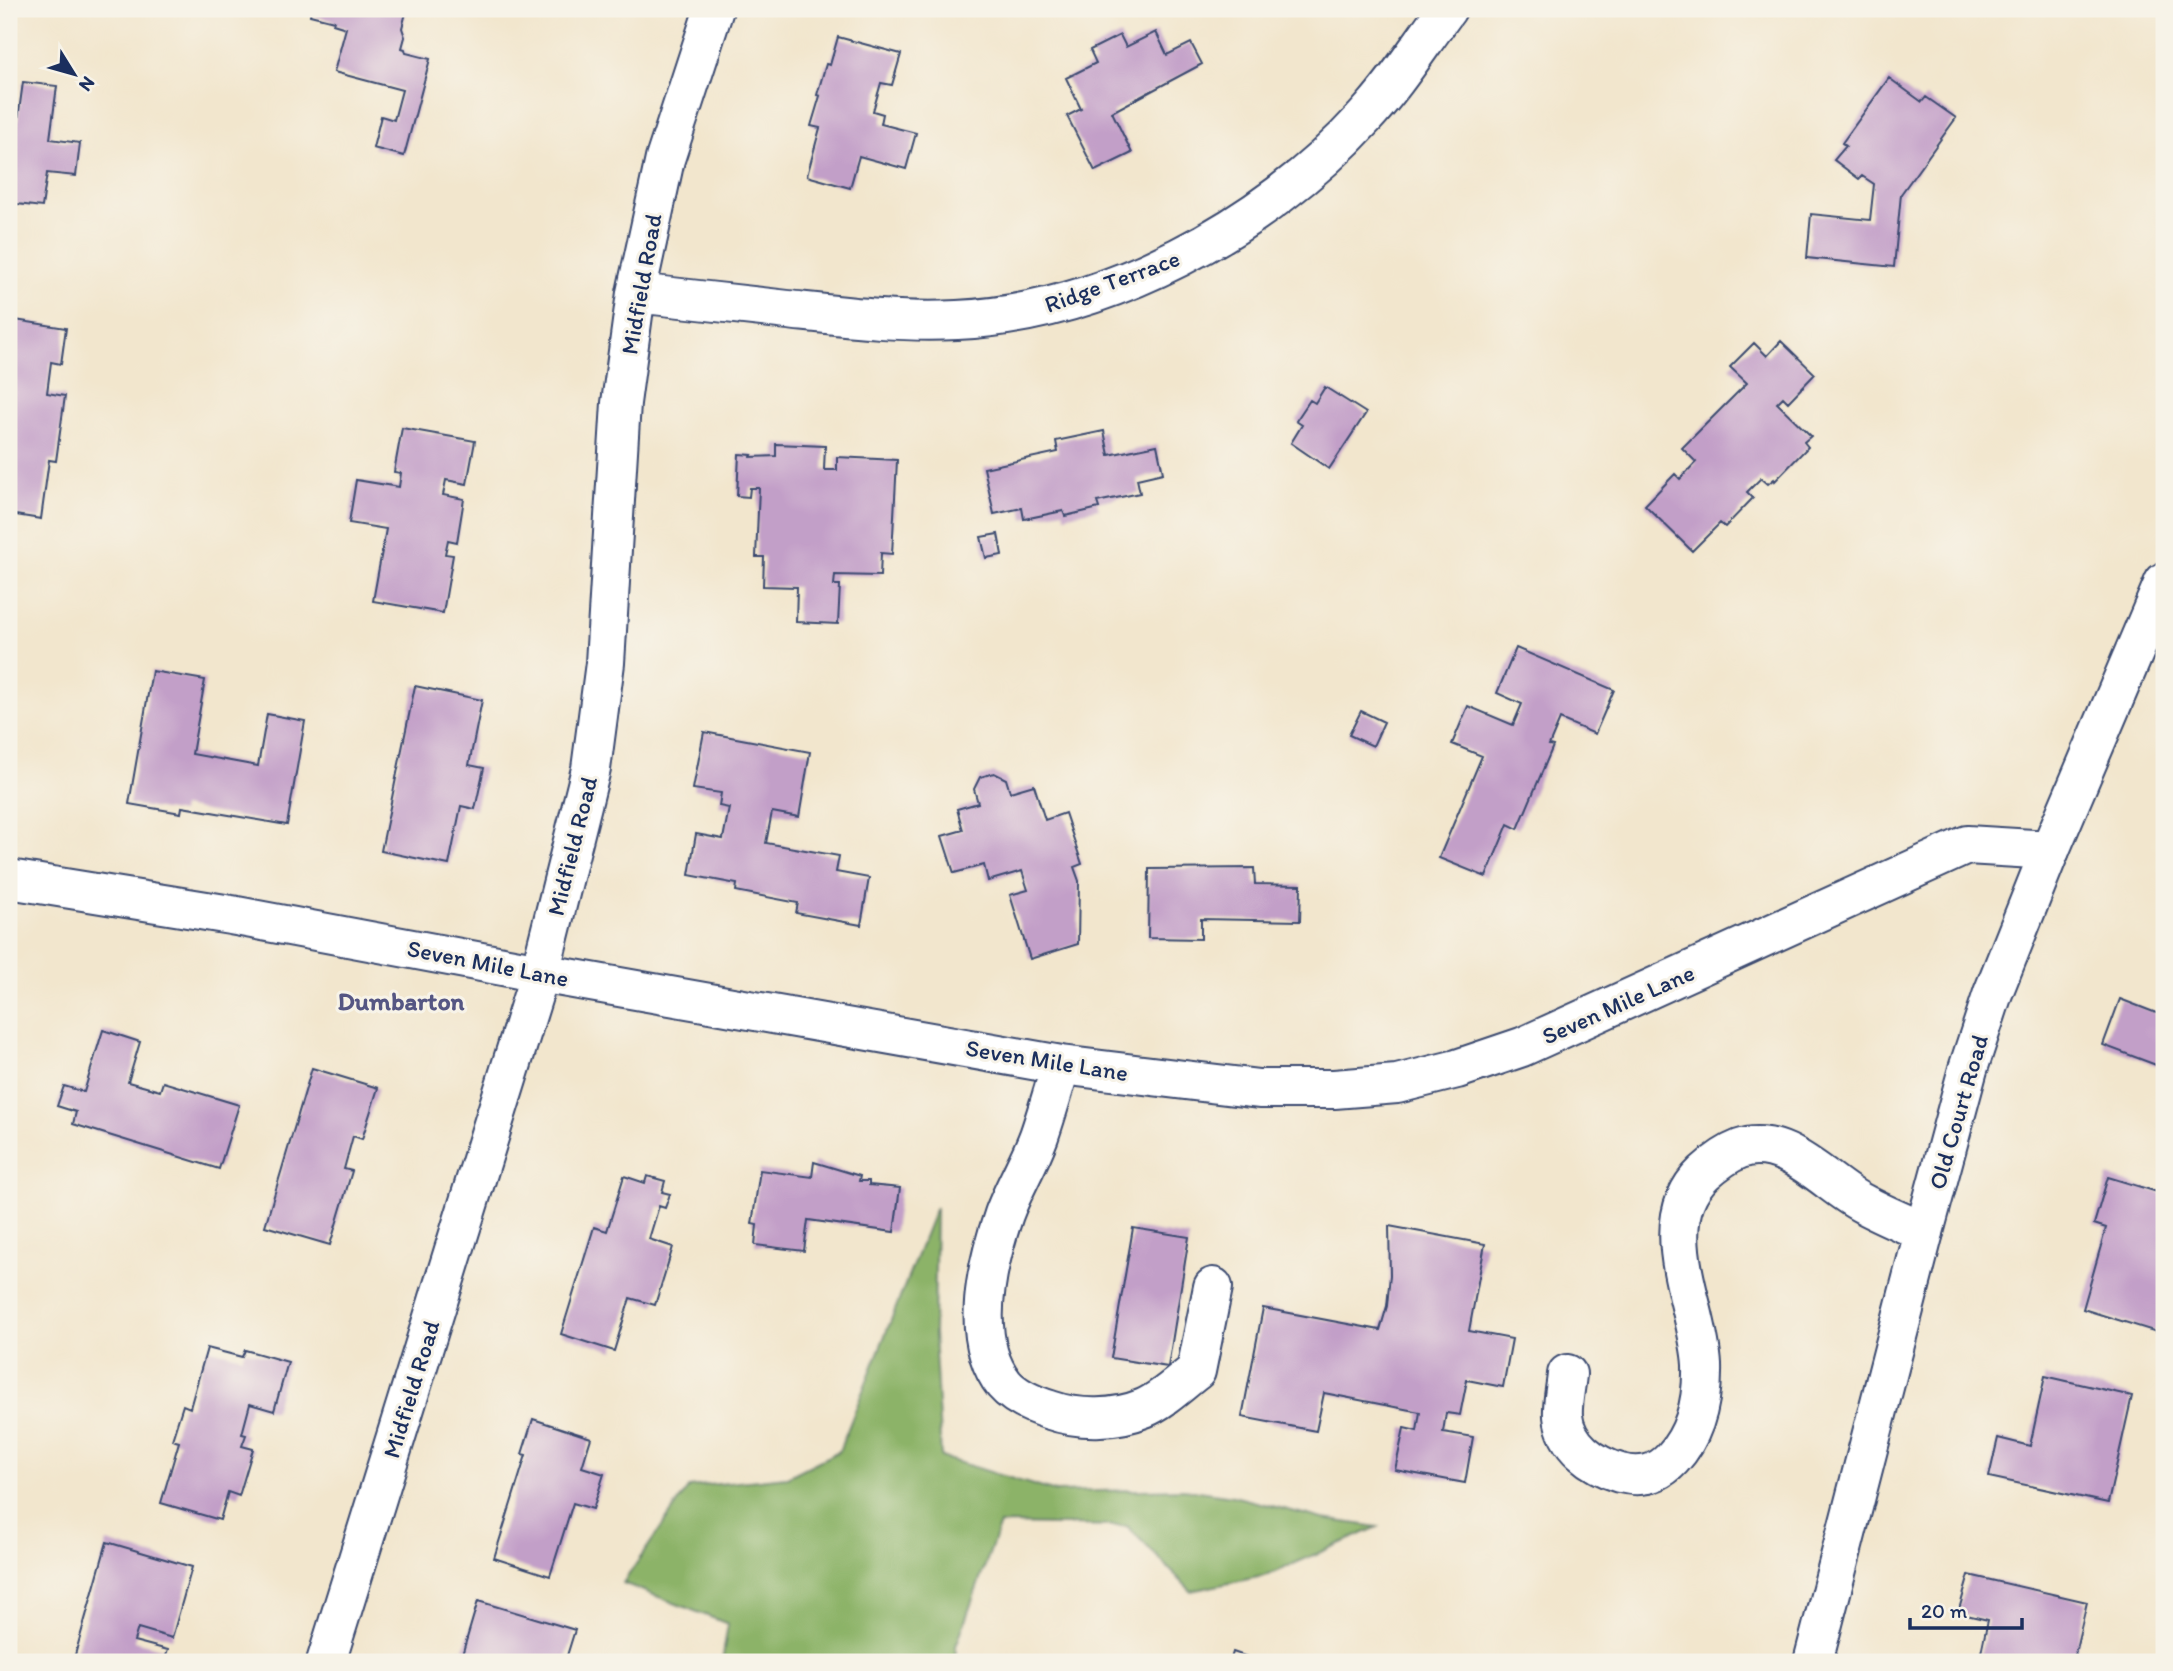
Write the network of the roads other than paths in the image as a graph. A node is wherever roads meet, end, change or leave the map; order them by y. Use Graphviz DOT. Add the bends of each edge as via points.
graph roads {
  1 [pos="714,9"];
  2 [pos="1447,9"];
  3 [pos="636,293"];
  4 [pos="2164,582"];
  5 [pos="2050,850"];
  6 [pos="9,879"];
  7 [pos="540,973"];
  8 [pos="1062,1065"];
  9 [pos="1924,1232"];
  10 [pos="1213,1287"];
  11 [pos="1567,1374"];
  12 [pos="326,1662"];
  13 [pos="1813,1662"];
  1 -- 3 [label="street, Midfield Road" via="665,159"];
  2 -- 3 [label="street, Ridge Terrace" via="1364,118 1307,172 1251,216 1187,254 1116,285 1038,309 958,320 877,320"];
  3 -- 7 [label="street, Midfield Road" via="621,403 605,663 591,769"];
  4 -- 5 [label="street, Old Court Road"];
  5 -- 8 [label="street, Seven Mile Lane" via="1967,845 1522,1047 1397,1084 1259,1089"];
  5 -- 9 [label="street, Old Court Road" via="1993,993"];
  6 -- 7 [label="street, Seven Mile Lane"];
  7 -- 8 [label="street, Seven Mile Lane"];
  7 -- 12 [label="street, Midfield Road"];
  8 -- 10 [label="street" via="989,1265 984,1321 989,1356 1005,1385 1032,1404 1071,1417 1144,1408 1196,1371"];
  9 -- 11 [label="street" via="1859,1202 1793,1156 1762,1147 1741,1149 1696,1181 1681,1207 1678,1237 1702,1372 1696,1422 1681,1450 1664,1468 1639,1477 1583,1456 1563,1416"];
  9 -- 13 [label="street, Old Court Road"];
}
